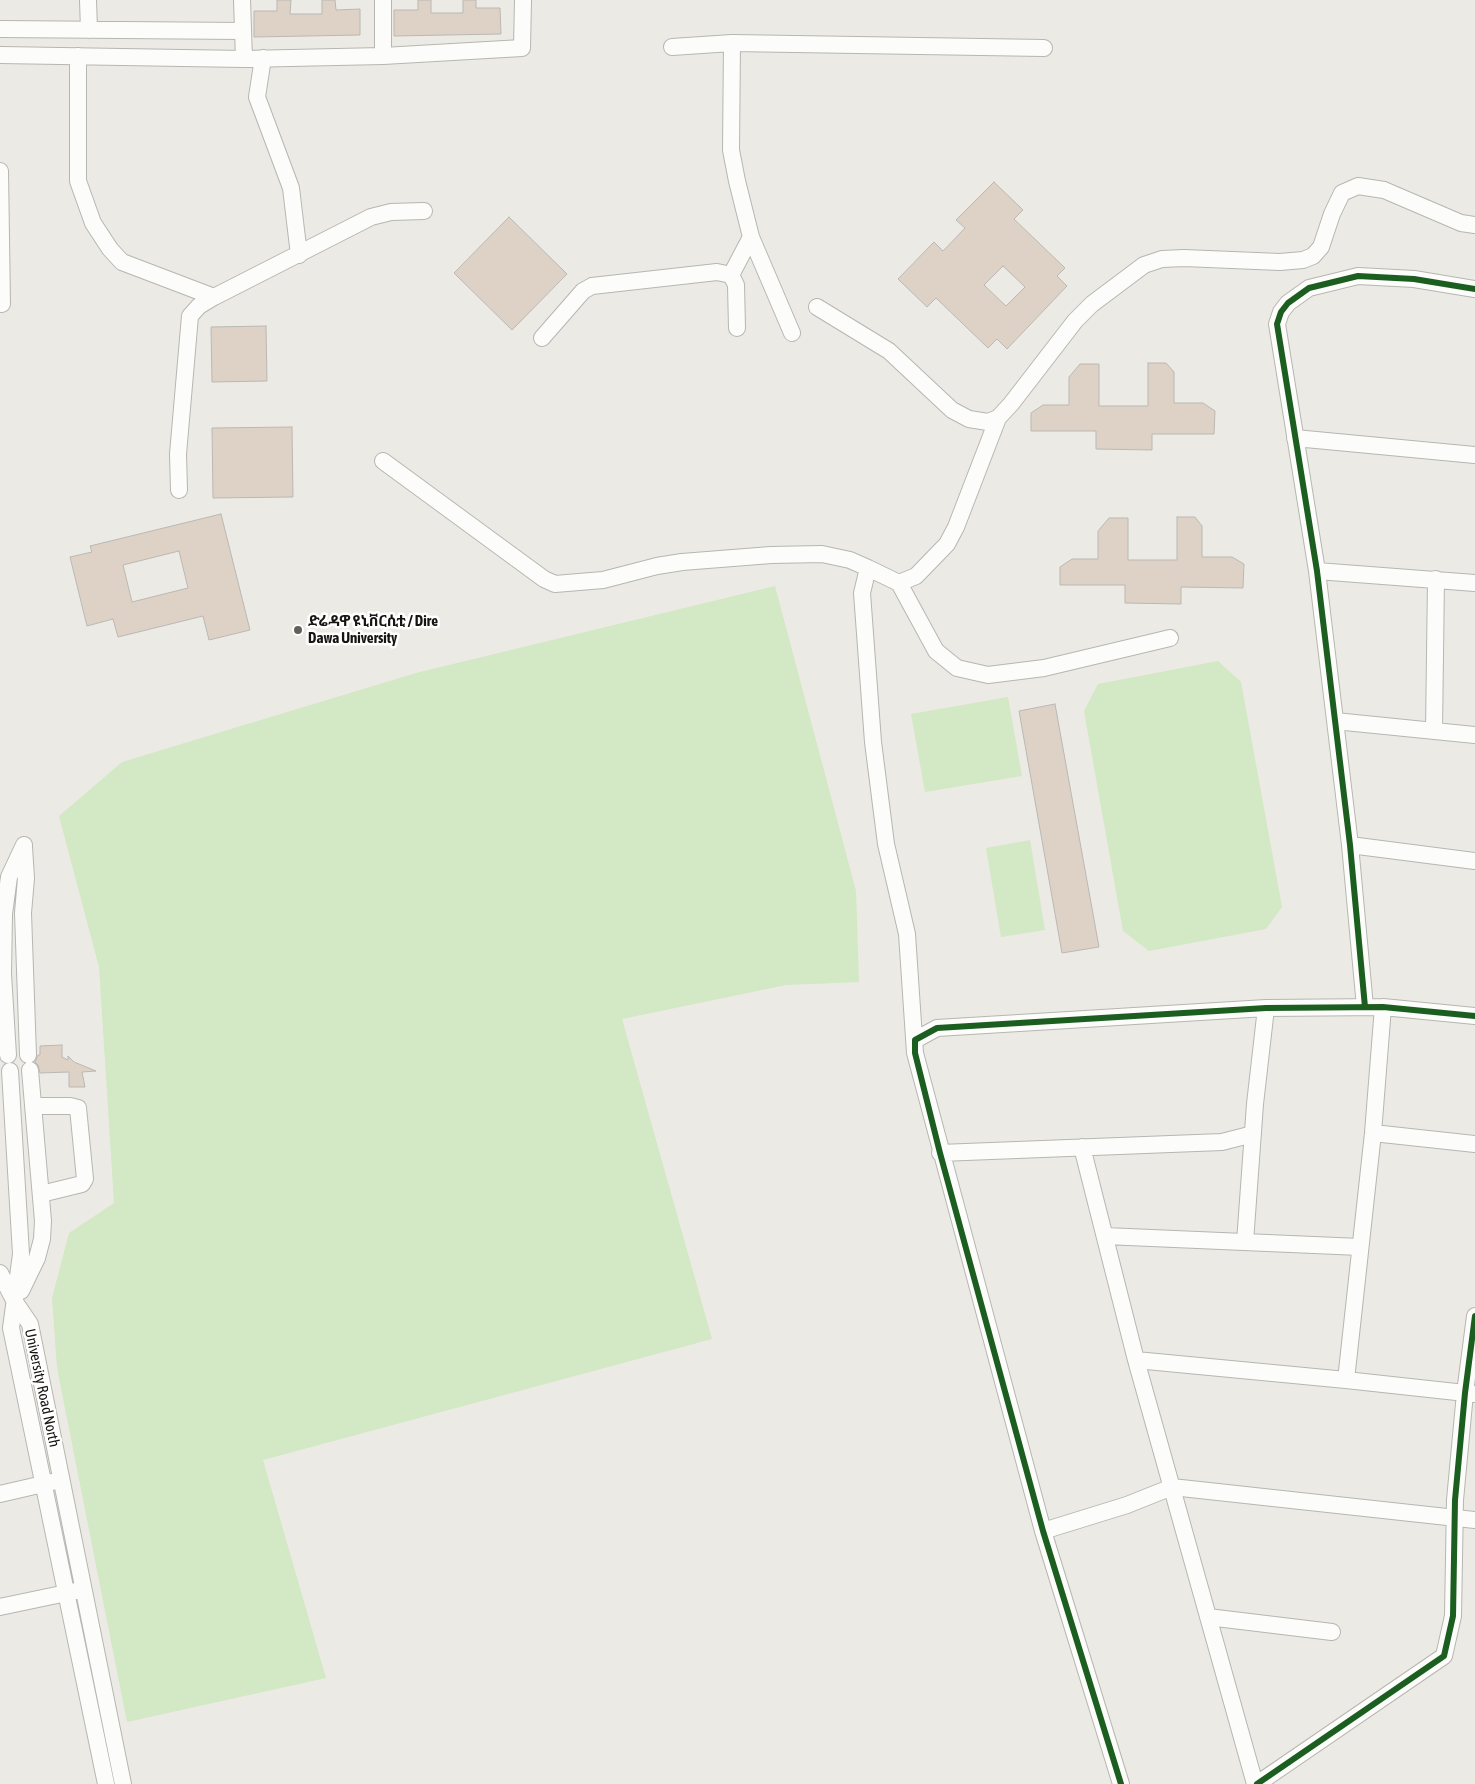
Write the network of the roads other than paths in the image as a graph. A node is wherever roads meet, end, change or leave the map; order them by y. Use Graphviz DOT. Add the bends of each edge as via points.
graph roads {
  1 [pos="88,0"];
  2 [pos="242,0"];
  3 [pos="382,0"];
  4 [pos="523,0"];
  5 [pos="0,29"];
  6 [pos="89,30"];
  7 [pos="163,30"];
  8 [pos="243,31"];
  9 [pos="732,43"];
  10 [pos="672,47"];
  11 [pos="1044,48"];
  12 [pos="0,55"];
  13 [pos="78,56"];
  14 [pos="383,56"];
  15 [pos="164,58"];
  16 [pos="263,58"];
  17 [pos="244,59"];
  18 [pos="0,171"];
  19 [pos="424,211"];
  20 [pos="1475,225"];
  21 [pos="751,237"];
  22 [pos="299,255"];
  23 [pos="731,275"];
  24 [pos="1475,289"];
  25 [pos="214,297"];
  26 [pos="2,304"];
  27 [pos="817,307"];
  28 [pos="737,328"];
  29 [pos="792,333"];
  30 [pos="542,338"];
  31 [pos="998,418"];
  32 [pos="1295,438"];
  33 [pos="1475,455"];
  34 [pos="383,461"];
  35 [pos="179,490"];
  36 [pos="868,568"];
  37 [pos="1317,572"];
  38 [pos="1436,579"];
  39 [pos="899,583"];
  40 [pos="1475,583"];
  41 [pos="1170,638"];
  42 [pos="1335,721"];
  43 [pos="1434,730"];
  44 [pos="1475,735"];
  45 [pos="1350,845"];
  46 [pos="1475,861"];
  47 [pos="1365,1006"];
  48 [pos="1382,1007"];
  49 [pos="1266,1008"];
  50 [pos="1475,1016"];
  51 [pos="915,1040"];
  52 [pos="33,1106"];
  53 [pos="1373,1133"];
  54 [pos="1253,1134"];
  55 [pos="1475,1144"];
  56 [pos="1082,1147"];
  57 [pos="940,1153"];
  58 [pos="41,1194"];
  59 [pos="1106,1236"];
  60 [pos="1245,1242"];
  61 [pos="1360,1247"];
  62 [pos="0,1273"];
  63 [pos="15,1302"];
  64 [pos="1475,1316"];
  65 [pos="1136,1360"];
  66 [pos="1346,1380"];
  67 [pos="1470,1394"];
  68 [pos="61,1480"];
  69 [pos="42,1484"];
  70 [pos="1172,1487"];
  71 [pos="0,1494"];
  72 [pos="1454,1518"];
  73 [pos="1475,1520"];
  74 [pos="1043,1531"];
  75 [pos="83,1590"];
  76 [pos="66,1593"];
  77 [pos="0,1607"];
  78 [pos="1208,1617"];
  79 [pos="1332,1632"];
  80 [pos="106,1784"];
  81 [pos="123,1784"];
  82 [pos="1121,1784"];
  83 [pos="1256,1784"];
  1 -- 6 [label="street"];
  2 -- 8 [label="street"];
  3 -- 14 [label="street"];
  4 -- 14 [label="street" via="522,48"];
  5 -- 6 [label="street"];
  6 -- 7 [label="street"];
  7 -- 8 [label="street"];
  7 -- 15 [label="street"];
  8 -- 17 [label="street"];
  9 -- 10 [label="street"];
  9 -- 11 [label="street"];
  9 -- 21 [label="street" via="732,150"];
  12 -- 13 [label="street"];
  13 -- 15 [label="street"];
  13 -- 25 [label="street" via="78,181 93,223 122,262"];
  14 -- 16 [label="street"];
  15 -- 17 [label="street"];
  16 -- 17 [label="street"];
  16 -- 22 [label="street" via="257,97 291,188"];
  18 -- 26 [label="street"];
  19 -- 22 [label="street" via="391,212 371,217"];
  20 -- 31 [label="street" via="1461,223 1384,190 1358,186 1342,194 1334,207 1321,247 1303,260 1162,259 1144,265 1075,321"];
  21 -- 23 [label="street"];
  21 -- 29 [label="street"];
  22 -- 25 [label="street"];
  23 -- 28 [label="street" via="736,285"];
  23 -- 30 [label="street" via="717,272 592,286 583,291"];
  24 -- 32 [label="street" via="1414,279 1358,276 1309,288 1288,303 1277,324"];
  25 -- 35 [label="street" via="190,316 178,454"];
  27 -- 31 [label="street" via="889,351 952,410 980,422"];
  31 -- 39 [label="street" via="947,544 916,576"];
  32 -- 33 [label="street"];
  32 -- 37 [label="street"];
  34 -- 36 [label="street" via="555,584 603,580 682,562 771,555 822,554"];
  36 -- 39 [label="street"];
  36 -- 51 [label="street" via="862,593 873,742 886,844 907,934"];
  37 -- 38 [label="street"];
  37 -- 42 [label="street"];
  38 -- 40 [label="street"];
  38 -- 43 [label="street"];
  39 -- 41 [label="street" via="936,650 957,668 988,675 1044,668"];
  42 -- 43 [label="street"];
  42 -- 45 [label="street"];
  43 -- 44 [label="street"];
  45 -- 46 [label="street"];
  45 -- 47 [label="street"];
  47 -- 48 [label="street"];
  47 -- 49 [label="street"];
  48 -- 50 [label="street"];
  48 -- 53 [label="street"];
  49 -- 51 [label="street" via="937,1028"];
  49 -- 54 [label="street"];
  51 -- 57 [label="street" via="915,1053"];
  52 -- 58 [label="street"];
  52 -- 58 [label="street" via="78,1108 85,1179 82,1184"];
  52 -- 63 [label="street" via="23,913 24,845 9,877 4,914 3,974 21,1254"];
  53 -- 55 [label="street"];
  53 -- 61 [label="street"];
  54 -- 56 [label="street" via="1222,1142"];
  54 -- 60 [label="street"];
  56 -- 57 [label="street"];
  56 -- 59 [label="street"];
  57 -- 74 [label="street"];
  58 -- 63 [label="street" via="42,1239 37,1258"];
  59 -- 60 [label="street"];
  59 -- 65 [label="street"];
  60 -- 61 [label="street"];
  61 -- 66 [label="street"];
  62 -- 63 [label="street"];
  63 -- 68 [label="street, University Road North" via="30,1324"];
  63 -- 69 [label="street, University Road North" via="11,1328"];
  64 -- 67 [label="street"];
  65 -- 66 [label="street"];
  65 -- 70 [label="street"];
  66 -- 67 [label="street"];
  67 -- 72 [label="street"];
  68 -- 69 [label="street"];
  68 -- 75 [label="street, University Road North"];
  69 -- 71 [label="street"];
  69 -- 76 [label="street, University Road North"];
  70 -- 72 [label="street"];
  70 -- 74 [label="street" via="1127,1505"];
  70 -- 78 [label="street"];
  72 -- 73 [label="street"];
  72 -- 83 [label="street" via="1452,1616 1444,1656"];
  74 -- 82 [label="street"];
  75 -- 76 [label="street"];
  75 -- 81 [label="street, University Road North"];
  76 -- 77 [label="street"];
  76 -- 80 [label="street, University Road North"];
  78 -- 79 [label="street"];
  78 -- 83 [label="street"];
}
